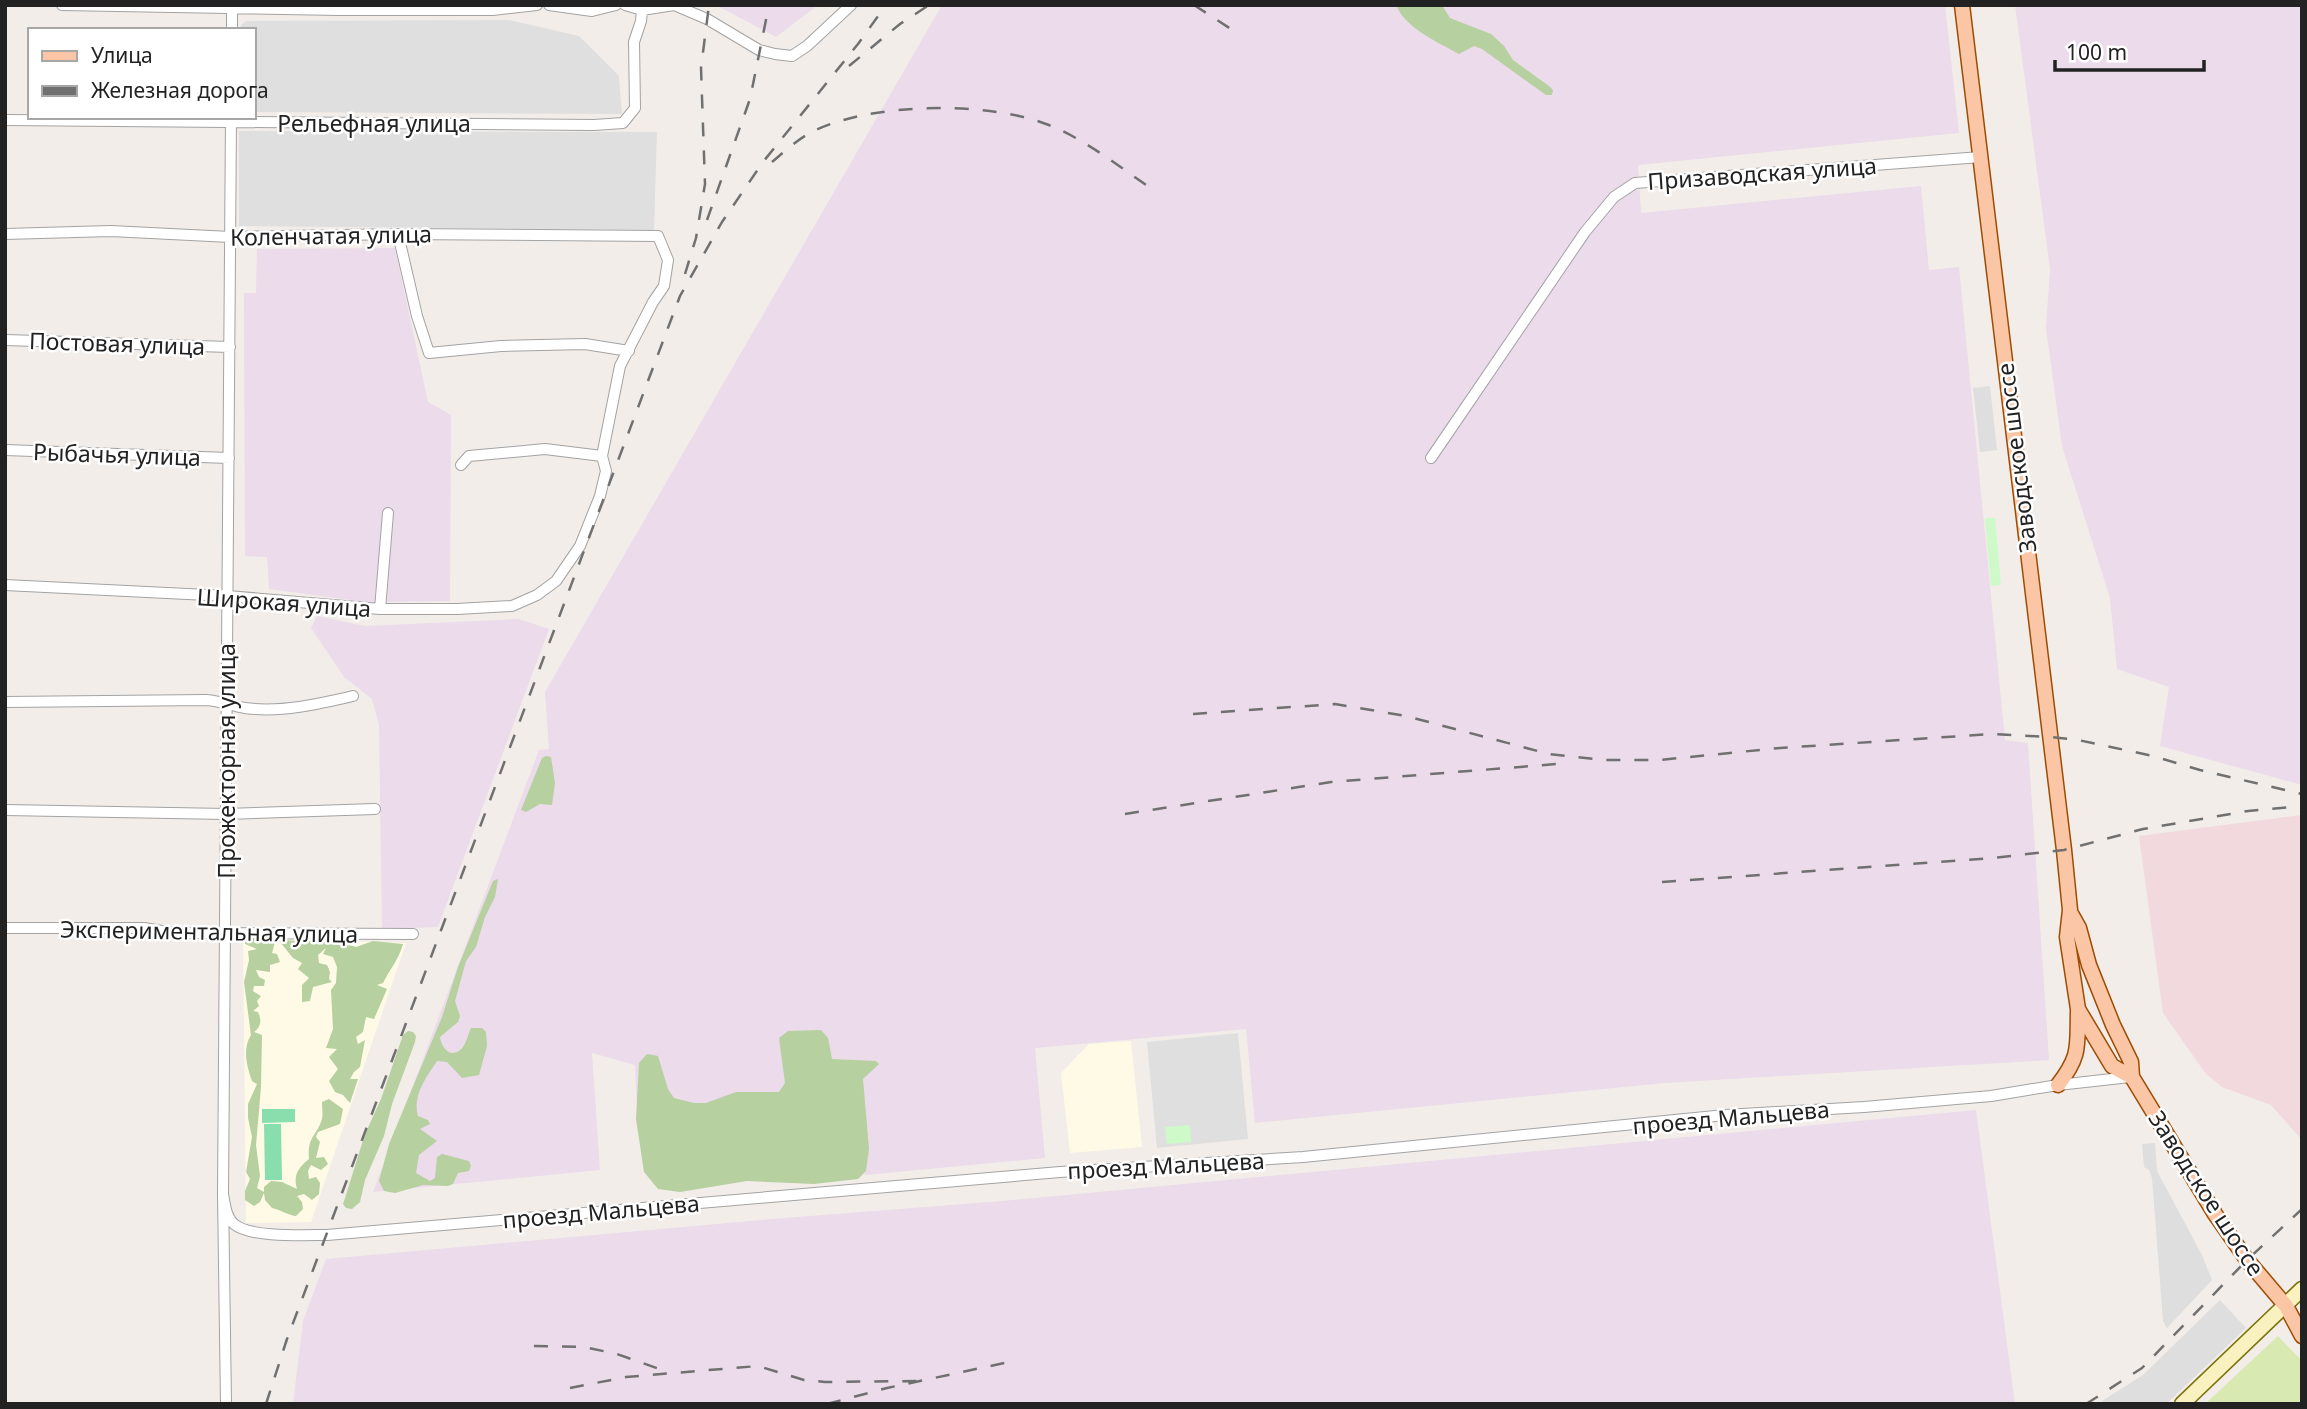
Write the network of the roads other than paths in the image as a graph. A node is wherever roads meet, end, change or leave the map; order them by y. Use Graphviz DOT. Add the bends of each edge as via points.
graph roads {
  1 [pos="62,5"];
  2 [pos="537,5"];
  3 [pos="549,5"];
  4 [pos="616,5"];
  5 [pos="625,5"];
  6 [pos="851,5"];
  7 [pos="1962,5"];
  8 [pos="232,8"];
  9 [pos="642,10"];
  10 [pos="232,28"];
  11 [pos="5,120"];
  12 [pos="231,120"];
  13 [pos="1981,157"];
  14 [pos="5,234"];
  15 [pos="398,234"];
  16 [pos="230,237"];
  17 [pos="5,340"];
  18 [pos="230,347"];
  19 [pos="629,351"];
  20 [pos="5,450"];
  21 [pos="602,456"];
  22 [pos="229,457"];
  23 [pos="1430,458"];
  24 [pos="461,465"];
  25 [pos="388,513"];
  26 [pos="5,585"];
  27 [pos="228,597"];
  28 [pos="380,609"];
  29 [pos="353,696"];
  30 [pos="5,702"];
  31 [pos="227,702"];
  32 [pos="375,809"];
  33 [pos="5,810"];
  34 [pos="226,814"];
  35 [pos="2070,910"];
  36 [pos="5,928"];
  37 [pos="225,933"];
  38 [pos="413,934"];
  39 [pos="2078,1009"];
  40 [pos="2132,1077"];
  41 [pos="2058,1085"];
  42 [pos="223,1194"];
  43 [pos="2302,1289"];
  44 [pos="2286,1306"];
  45 [pos="2302,1311"];
  46 [pos="2302,1336"];
  47 [pos="226,1404"];
  48 [pos="2182,1404"];
  1 -- 8 [label="street"];
  2 -- 8 [label="street" via="494,10"];
  3 -- 4 [label="street" via="592,11"];
  5 -- 9 [label="street"];
  6 -- 9 [label="street" via="792,56 759,50 674,5"];
  7 -- 13 [label="main road, Заводское шоссе"];
  8 -- 10 [label="street"];
  9 -- 12 [label="street, Рельефная улица" via="634,42 635,108 623,123"];
  11 -- 12 [label="street, Рельефная улица"];
  12 -- 16 [label="street, Прожекторная улица"];
  13 -- 23 [label="street, Призаводская улица" via="1635,183 1615,197 1585,232"];
  13 -- 35 [label="main road, Заводское шоссе"];
  14 -- 16 [label="street, Коленчатая улица" via="111,231"];
  15 -- 16 [label="street, Коленчатая улица"];
  15 -- 19 [label="street" via="429,353 585,344"];
  15 -- 19 [label="street, Коленчатая улица" via="658,236 668,260 664,286"];
  16 -- 18 [label="street, Прожекторная улица"];
  17 -- 18 [label="street, Постовая улица"];
  18 -- 22 [label="street, Прожекторная улица"];
  19 -- 21 [label="street" via="620,366"];
  20 -- 22 [label="street, Рыбачья улица"];
  21 -- 24 [label="street" via="545,449 468,456"];
  21 -- 28 [label="street, Широкая улица" via="606,471 580,546 556,581 537,595 512,606"];
  22 -- 27 [label="street, Прожекторная улица"];
  25 -- 28 [label="street"];
  26 -- 27 [label="street, Широкая улица"];
  27 -- 28 [label="street, Широкая улица"];
  27 -- 31 [label="street, Прожекторная улица"];
  29 -- 31 [label="street" via="296,707 244,708"];
  30 -- 31 [label="street"];
  31 -- 34 [label="street, Прожекторная улица"];
  32 -- 34 [label="street"];
  33 -- 34 [label="street"];
  34 -- 37 [label="street, Прожекторная улица"];
  35 -- 39 [label="main road, Заводское шоссе" via="2067,937"];
  35 -- 40 [label="main road, Заводское шоссе" via="2131,1062"];
  36 -- 37 [label="street, Экспериментальная улица"];
  37 -- 38 [label="street, Экспериментальная улица"];
  37 -- 42 [label="street, Прожекторная улица"];
  39 -- 40 [label="main road, Заводское шоссе" via="2112,1066"];
  39 -- 41 [label="main road" via="2077,1052"];
  40 -- 41 [label="street, проезд Мальцева"];
  40 -- 44 [label="main road, Заводское шоссе" via="2215,1214"];
  41 -- 42 [label="street, проезд Мальцева" via="1991,1096 1726,1115 1303,1157 1060,1172 327,1235 275,1234 238,1227 228,1216"];
  42 -- 47 [label="street, Прожекторная улица"];
  43 -- 44 [label="street"];
  44 -- 45 [label="main road"];
  44 -- 46 [label="main road, Заводское шоссе"];
  44 -- 48 [label="street"];
}
